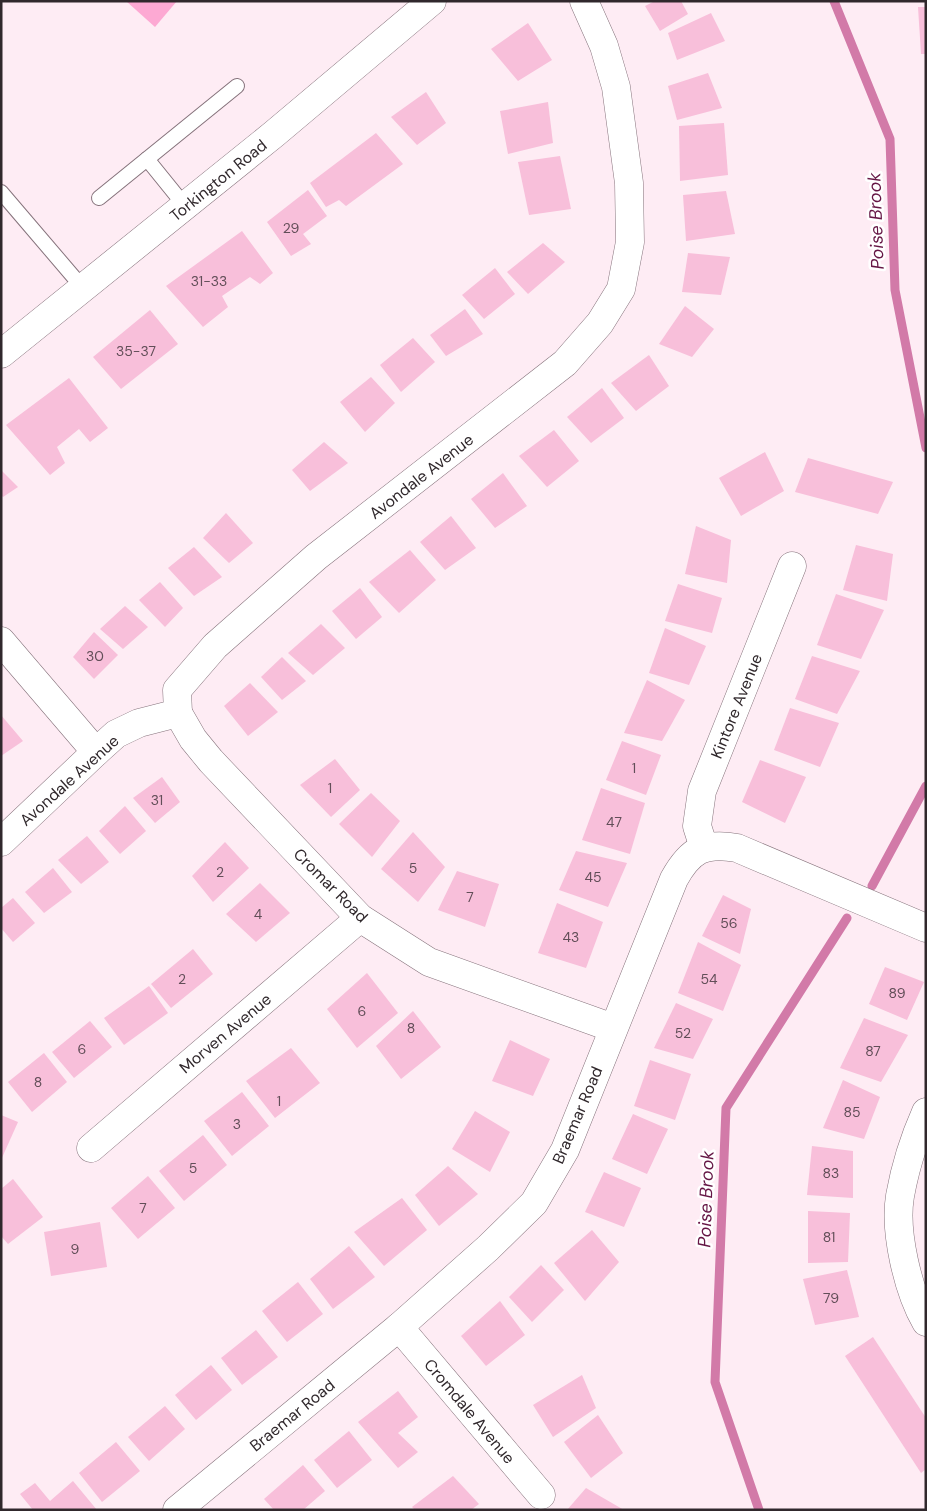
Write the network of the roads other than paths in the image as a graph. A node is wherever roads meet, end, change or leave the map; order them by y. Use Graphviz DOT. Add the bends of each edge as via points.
graph roads {
  1 [pos="432,1"];
  2 [pos="584,1"];
  3 [pos="236,86"];
  4 [pos="147,160"];
  5 [pos="1,192"];
  6 [pos="99,198"];
  7 [pos="185,206"];
  8 [pos="83,288"];
  9 [pos="1,354"];
  10 [pos="792,566"];
  11 [pos="1,641"];
  12 [pos="178,713"];
  13 [pos="96,752"];
  14 [pos="1,842"];
  15 [pos="704,848"];
  16 [pos="360,918"];
  17 [pos="926,928"];
  18 [pos="613,1028"];
  19 [pos="926,1112"];
  20 [pos="90,1148"];
  21 [pos="926,1322"];
  22 [pos="399,1327"];
  23 [pos="541,1494"];
  24 [pos="177,1510"];
  1 -- 7 [label="street, Torkington Road"];
  2 -- 12 [label="street, Avondale Avenue" via="604,46 616,87 629,182 630,242 621,290 600,324 565,363 316,557 215,646 177,690"];
  3 -- 4 [label="lane"];
  4 -- 6 [label="lane"];
  4 -- 7 [label="lane"];
  5 -- 8 [label="lane"];
  7 -- 8 [label="street, Torkington Road"];
  8 -- 9 [label="street, Torkington Road"];
  10 -- 15 [label="street, Kintore Avenue" via="702,791 697,826"];
  11 -- 13 [label="street"];
  12 -- 13 [label="street, Avondale Avenue" via="139,723 116,734"];
  12 -- 16 [label="street, Cromar Road" via="193,739 211,760"];
  13 -- 14 [label="street, Avondale Avenue"];
  15 -- 17 [label="street" via="720,845 737,848"];
  15 -- 18 [label="street, Braemar Road" via="682,864 674,878"];
  16 -- 18 [label="street, Cromar Road" via="429,962"];
  16 -- 20 [label="street, Morven Avenue"];
  18 -- 22 [label="street, Braemar Road" via="565,1150 534,1203"];
  19 -- 21 [label="street" via="915,1136 900,1198 900,1242 908,1279"];
  22 -- 23 [label="street, Cromdale Avenue"];
  22 -- 24 [label="street, Braemar Road"];
}
